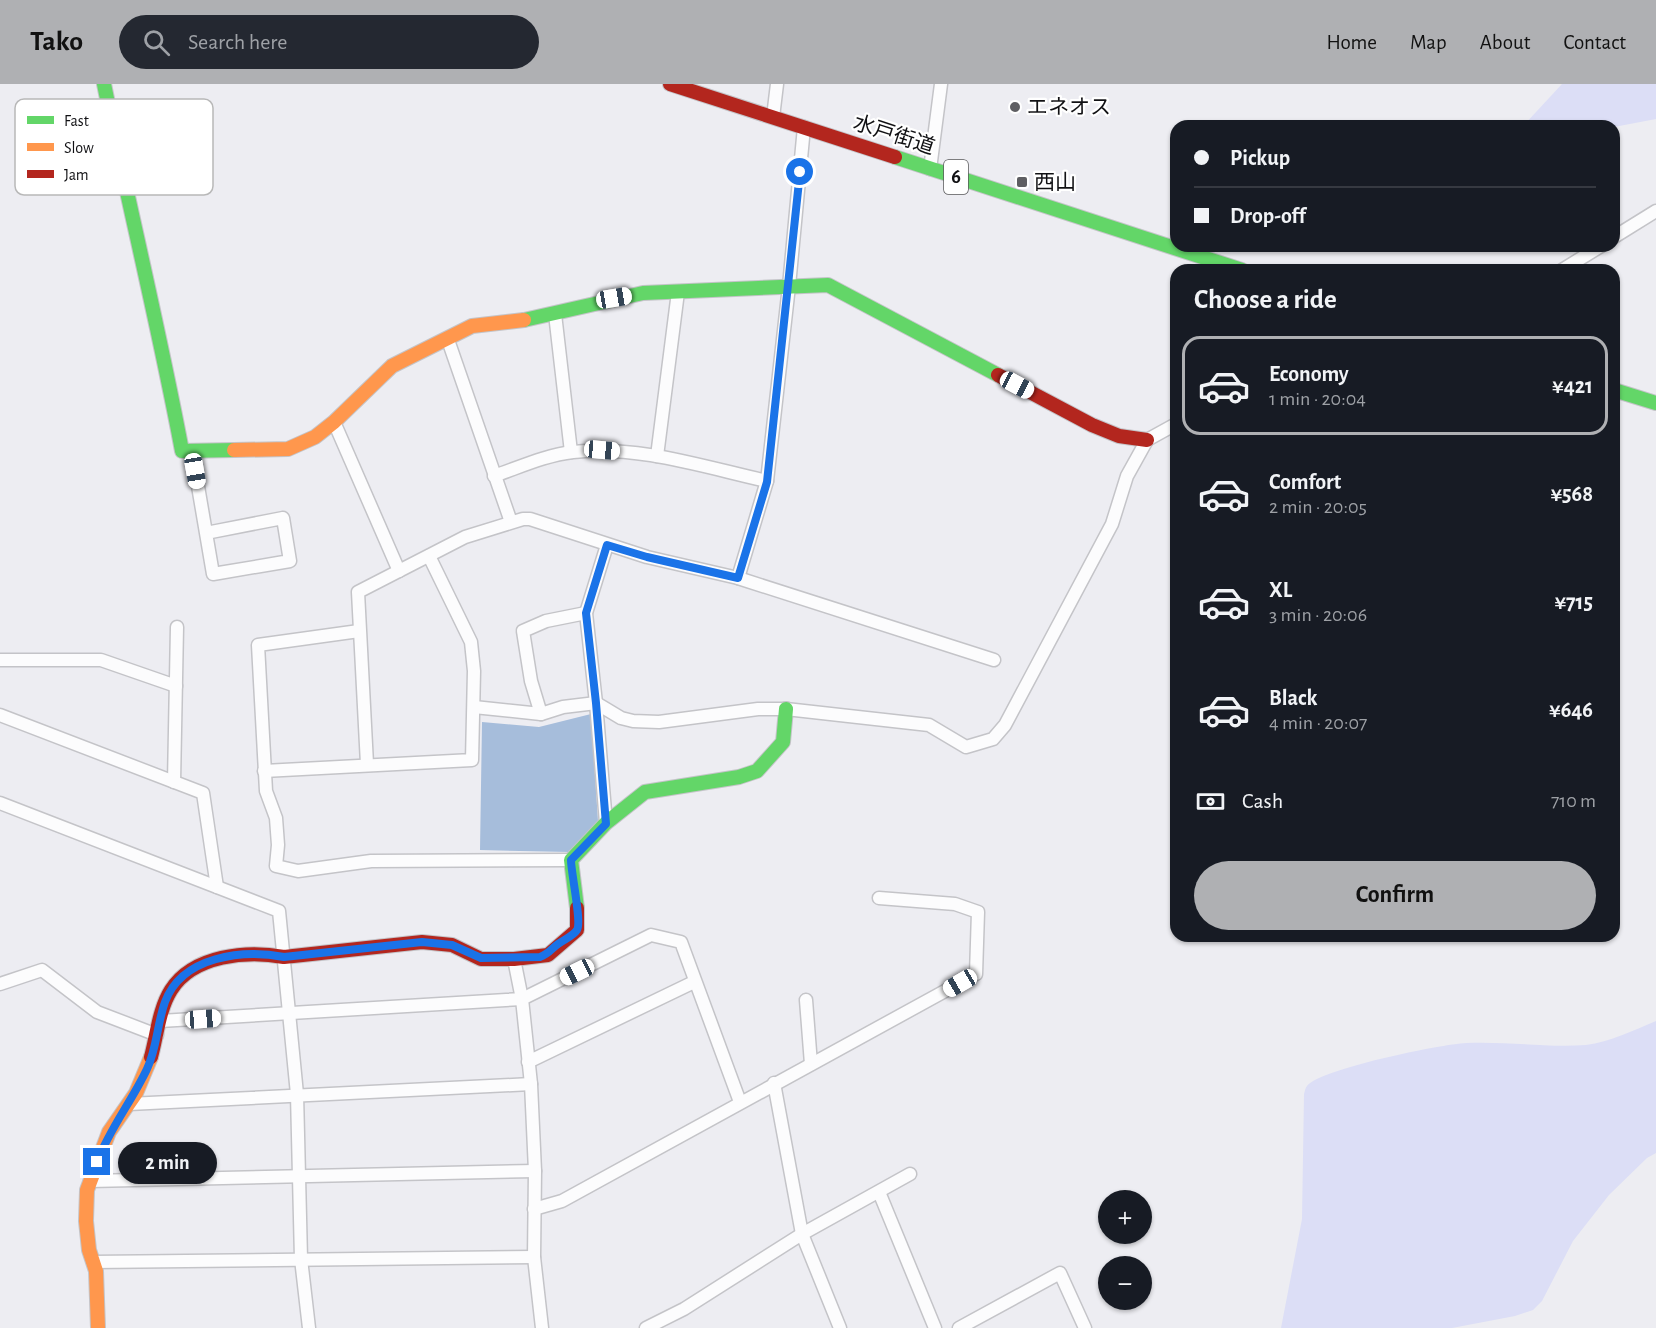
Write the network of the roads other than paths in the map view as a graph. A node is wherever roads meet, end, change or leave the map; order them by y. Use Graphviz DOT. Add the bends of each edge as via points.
graph roads {
  1 [pos="104,84"];
  2 [pos="670,84"];
  3 [pos="777,84"];
  4 [pos="941,84"];
  5 [pos="107,99"];
  6 [pos="773,117"];
  7 [pos="804,127"];
  8 [pos="930,169"];
  9 [pos="126,195"];
  10 [pos="1656,211"];
  11 [pos="1620,233"];
  12 [pos="1170,247"];
  13 [pos="1186,252"];
  14 [pos="1591,252"];
  15 [pos="1223,264"];
  16 [pos="1572,264"];
  17 [pos="789,286"];
  18 [pos="678,292"];
  19 [pos="555,314"];
  20 [pos="448,340"];
  21 [pos="1620,392"];
  22 [pos="1656,404"];
  23 [pos="334,423"];
  24 [pos="1170,427"];
  25 [pos="1147,440"];
  26 [pos="192,451"];
  27 [pos="571,452"];
  28 [pos="657,456"];
  29 [pos="495,476"];
  30 [pos="767,482"];
  31 [pos="511,522"];
  32 [pos="206,533"];
  33 [pos="607,545"];
  34 [pos="429,556"];
  35 [pos="399,571"];
  36 [pos="738,578"];
  37 [pos="586,613"];
  38 [pos="177,627"];
  39 [pos="359,631"];
  40 [pos="0,660"];
  41 [pos="994,660"];
  42 [pos="176,686"];
  43 [pos="596,703"];
  44 [pos="474,707"];
  45 [pos="786,709"];
  46 [pos="541,714"];
  47 [pos="0,715"];
  48 [pos="367,764"];
  49 [pos="264,771"];
  50 [pos="174,783"];
  51 [pos="0,803"];
  52 [pos="606,824"];
  53 [pos="571,860"];
  54 [pos="218,887"];
  55 [pos="879,898"];
  56 [pos="284,957"];
  57 [pos="514,959"];
  58 [pos="694,982"];
  59 [pos="0,984"];
  60 [pos="522,999"];
  61 [pos="806,1000"];
  62 [pos="290,1014"];
  63 [pos="158,1028"];
  64 [pos="528,1062"];
  65 [pos="811,1064"];
  66 [pos="774,1083"];
  67 [pos="531,1084"];
  68 [pos="297,1094"];
  69 [pos="740,1102"];
  70 [pos="129,1104"];
  71 [pos="534,1171"];
  72 [pos="910,1174"];
  73 [pos="301,1176"];
  74 [pos="90,1181"];
  75 [pos="879,1192"];
  76 [pos="534,1209"];
  77 [pos="802,1234"];
  78 [pos="534,1257"];
  79 [pos="301,1259"];
  80 [pos="93,1262"];
  81 [pos="98,1328"];
  82 [pos="309,1328"];
  83 [pos="542,1328"];
  84 [pos="646,1328"];
  85 [pos="840,1328"];
  86 [pos="935,1328"];
  87 [pos="959,1328"];
  88 [pos="1085,1328"];
  1 -- 5 [label="main road"];
  2 -- 6 [label="main road, 水戸街道 / 6"];
  3 -- 6 [label="street"];
  4 -- 8 [label="street"];
  6 -- 7 [label="main road, 水戸街道 / 6"];
  7 -- 8 [label="main road, 水戸街道 / 6"];
  7 -- 17 [label="street"];
  8 -- 12 [label="main road, 水戸街道 / 6"];
  9 -- 26 [label="main road" via="182,451"];
  10 -- 11 [label="street"];
  13 -- 15 [label="main road, 水戸街道 / 6"];
  14 -- 16 [label="street"];
  17 -- 18 [label="main road"];
  17 -- 25 [label="main road" via="828,285 1092,425 1119,436"];
  17 -- 30 [label="street"];
  18 -- 19 [label="main road" via="624,296"];
  18 -- 28 [label="street"];
  19 -- 20 [label="main road" via="472,326"];
  19 -- 27 [label="street"];
  20 -- 23 [label="main road" via="392,366"];
  20 -- 29 [label="street"];
  21 -- 22 [label="main road"];
  23 -- 26 [label="main road" via="288,449"];
  23 -- 35 [label="street"];
  24 -- 25 [label="street"];
  25 -- 45 [label="street" via="1127,476 1112,524 1005,725 993,739 966,747 929,725"];
  26 -- 32 [label="street"];
  27 -- 28 [label="street" via="602,450"];
  27 -- 29 [label="street"];
  28 -- 30 [label="street"];
  29 -- 31 [label="street"];
  30 -- 36 [label="street"];
  31 -- 33 [label="street" via="530,519"];
  31 -- 34 [label="street" via="465,537"];
  32 -- 32 [label="street" via="213,574 290,561 283,518"];
  33 -- 36 [label="street"];
  33 -- 37 [label="street"];
  34 -- 35 [label="street"];
  34 -- 44 [label="street" via="471,642"];
  35 -- 39 [label="street" via="358,592"];
  36 -- 41 [label="street"];
  37 -- 43 [label="street"];
  37 -- 46 [label="street" via="546,621 523,631"];
  38 -- 42 [label="street"];
  39 -- 48 [label="street"];
  39 -- 49 [label="street" via="258,645"];
  40 -- 42 [label="street" via="101,660"];
  42 -- 50 [label="street"];
  43 -- 45 [label="street" via="633,722"];
  43 -- 46 [label="street"];
  43 -- 52 [label="street"];
  44 -- 46 [label="street"];
  44 -- 48 [label="street" via="472,760"];
  45 -- 52 [label="main road" via="783,742 757,771 645,792"];
  47 -- 50 [label="street"];
  48 -- 49 [label="street"];
  49 -- 53 [label="street" via="266,791 276,818 276,866 298,871 371,861"];
  50 -- 54 [label="street" via="203,793"];
  51 -- 54 [label="street"];
  52 -- 53 [label="main road"];
  53 -- 57 [label="main road" via="580,924 576,932 548,955"];
  54 -- 56 [label="street" via="279,911"];
  55 -- 65 [label="street" via="955,904 978,912 976,975"];
  56 -- 57 [label="main road" via="422,942 452,945 481,958"];
  56 -- 62 [label="street"];
  56 -- 63 [label="main road" via="235,954 195,968 172,988"];
  57 -- 60 [label="street"];
  58 -- 60 [label="street" via="681,942 651,935"];
  58 -- 64 [label="street"];
  58 -- 69 [label="street"];
  59 -- 63 [label="street" via="42,970 97,1012"];
  60 -- 62 [label="street"];
  60 -- 64 [label="street"];
  61 -- 65 [label="street"];
  62 -- 63 [label="street"];
  62 -- 68 [label="street"];
  63 -- 70 [label="main road" via="150,1062"];
  64 -- 67 [label="street"];
  65 -- 66 [label="street"];
  66 -- 69 [label="street"];
  66 -- 77 [label="street"];
  67 -- 68 [label="street"];
  67 -- 71 [label="street"];
  68 -- 70 [label="street"];
  68 -- 73 [label="street"];
  69 -- 76 [label="street" via="562,1201"];
  70 -- 74 [label="main road" via="110,1132"];
  71 -- 73 [label="street"];
  71 -- 76 [label="street"];
  72 -- 75 [label="street"];
  73 -- 74 [label="street"];
  73 -- 79 [label="street"];
  74 -- 80 [label="main road" via="86,1221"];
  75 -- 77 [label="street"];
  75 -- 86 [label="street"];
  76 -- 78 [label="street"];
  77 -- 84 [label="street" via="684,1309"];
  77 -- 85 [label="street"];
  78 -- 79 [label="street"];
  78 -- 83 [label="street"];
  79 -- 80 [label="street"];
  79 -- 82 [label="street"];
  80 -- 81 [label="main road"];
  87 -- 88 [label="street" via="1060,1273"];
}
